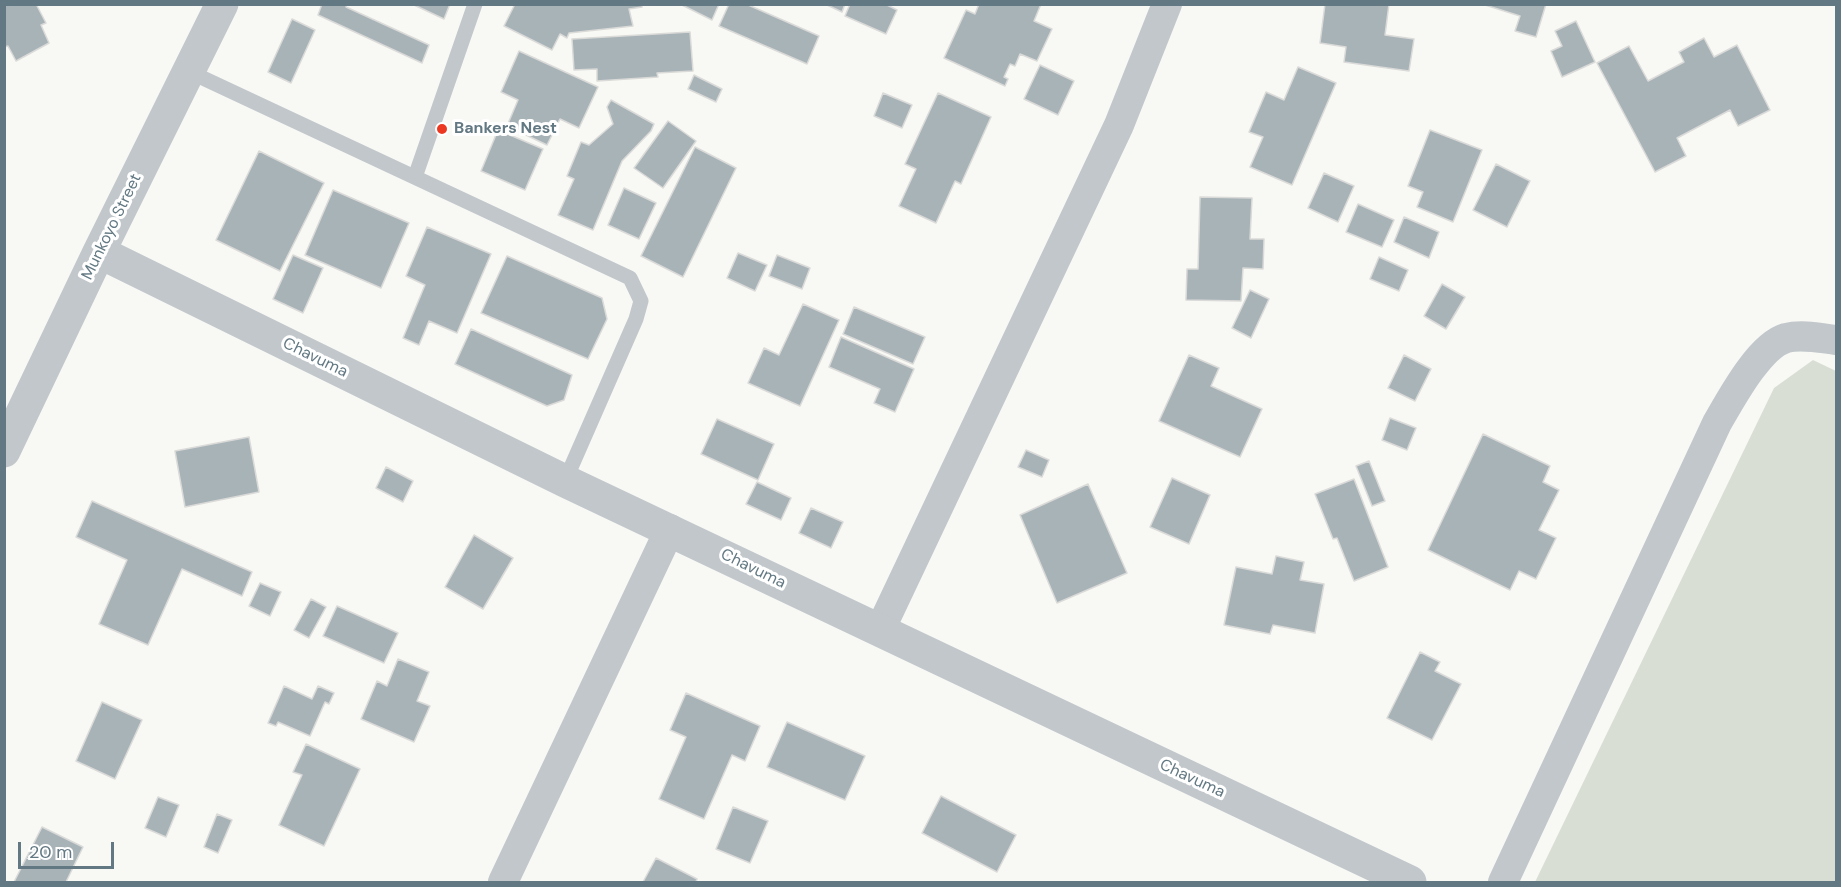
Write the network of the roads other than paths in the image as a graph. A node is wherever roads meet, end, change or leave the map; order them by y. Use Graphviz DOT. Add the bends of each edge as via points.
graph roads {
  1 [pos="222,4"];
  2 [pos="475,4"];
  3 [pos="1167,4"];
  4 [pos="190,72"];
  5 [pos="415,177"];
  6 [pos="99,252"];
  7 [pos="1836,340"];
  8 [pos="4,451"];
  9 [pos="566,481"];
  10 [pos="670,529"];
  11 [pos="880,630"];
  12 [pos="504,882"];
  13 [pos="1410,882"];
  14 [pos="1503,882"];
  1 -- 4 [label="street, Munkoyo Street"];
  2 -- 5 [label="lane"];
  3 -- 11 [label="street" via="1119,125"];
  4 -- 5 [label="lane"];
  4 -- 6 [label="street, Munkoyo Street"];
  5 -- 9 [label="lane" via="630,278 641,301 636,319"];
  6 -- 8 [label="street, Munkoyo Street"];
  6 -- 9 [label="street, Chavuma"];
  7 -- 14 [label="street" via="1809,336 1784,339 1757,358 1716,423"];
  9 -- 10 [label="street, Chavuma"];
  10 -- 11 [label="street, Chavuma"];
  10 -- 12 [label="street"];
  11 -- 13 [label="street, Chavuma"];
}
